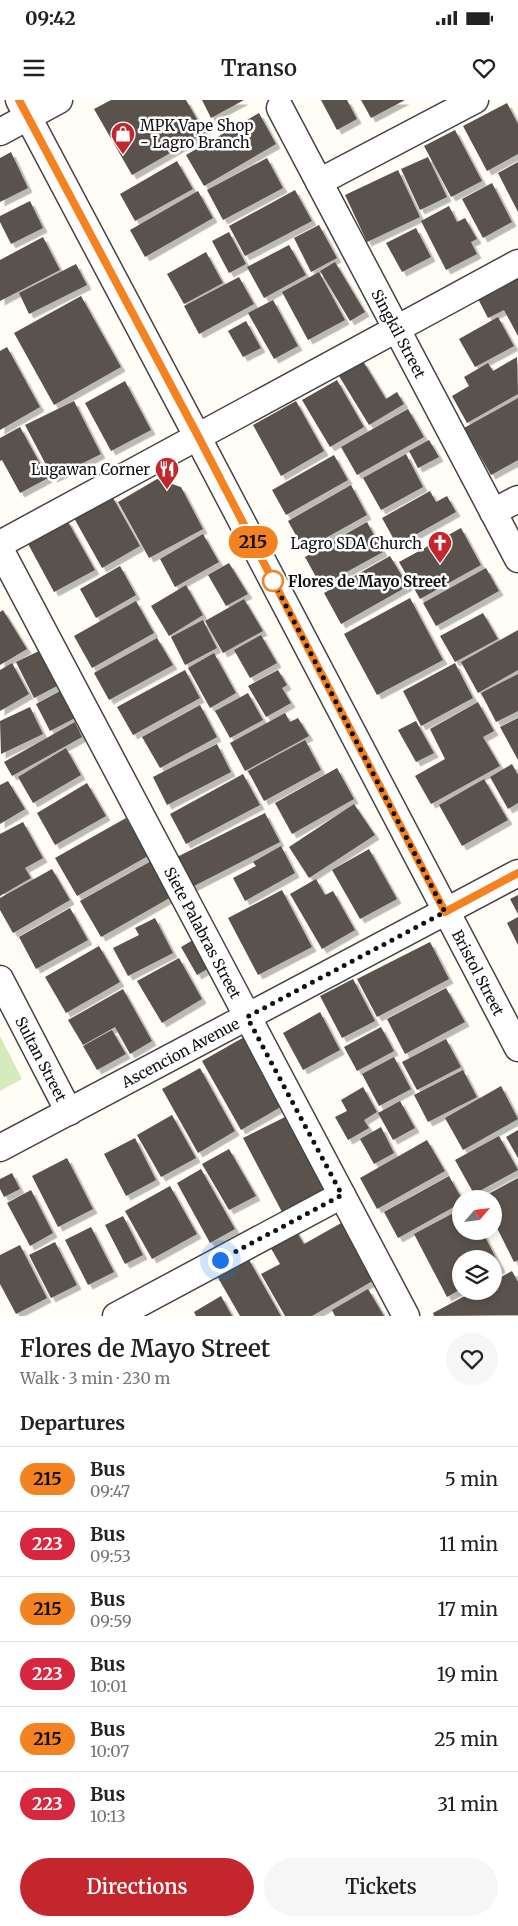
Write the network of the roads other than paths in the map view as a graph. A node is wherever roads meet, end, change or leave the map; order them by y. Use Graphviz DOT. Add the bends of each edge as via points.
graph roads {
  1 [pos="58,100"];
  2 [pos="475,100"];
  3 [pos="23,108"];
  4 [pos="280,108"];
  5 [pos="0,132"];
  6 [pos="319,182"];
  7 [pos="518,263"];
  8 [pos="396,328"];
  9 [pos="198,436"];
  10 [pos="518,499"];
  11 [pos="493,512"];
  12 [pos="0,544"];
  13 [pos="0,550"];
  14 [pos="518,559"];
  15 [pos="518,873"];
  16 [pos="445,912"];
  17 [pos="0,979"];
  18 [pos="247,1017"];
  19 [pos="518,1048"];
  20 [pos="69,1112"];
  21 [pos="0,1148"];
  22 [pos="342,1195"];
  23 [pos="116,1316"];
  24 [pos="406,1316"];
  1 -- 3 [label="street"];
  2 -- 6 [label="street"];
  3 -- 5 [label="street"];
  3 -- 9 [label="street, Bristol Street"];
  4 -- 6 [label="street, Singkil Street"];
  6 -- 8 [label="street, Singkil Street"];
  7 -- 8 [label="street"];
  8 -- 9 [label="street"];
  8 -- 11 [label="street, Singkil Street"];
  9 -- 12 [label="street"];
  9 -- 16 [label="street, Bristol Street"];
  10 -- 11 [label="street"];
  11 -- 14 [label="street, Singkil Street"];
  13 -- 18 [label="street, Siete Palabras Street"];
  15 -- 16 [label="street, Ascencion Avenue"];
  16 -- 18 [label="street, Ascencion Avenue"];
  16 -- 19 [label="street, Bristol Street"];
  17 -- 20 [label="street, Sultan Street"];
  18 -- 20 [label="street, Ascencion Avenue"];
  18 -- 22 [label="street, Siete Palabras Street"];
  20 -- 21 [label="street, Ascencion Avenue"];
  22 -- 23 [label="street"];
  22 -- 24 [label="street, Siete Palabras Street"];
}
